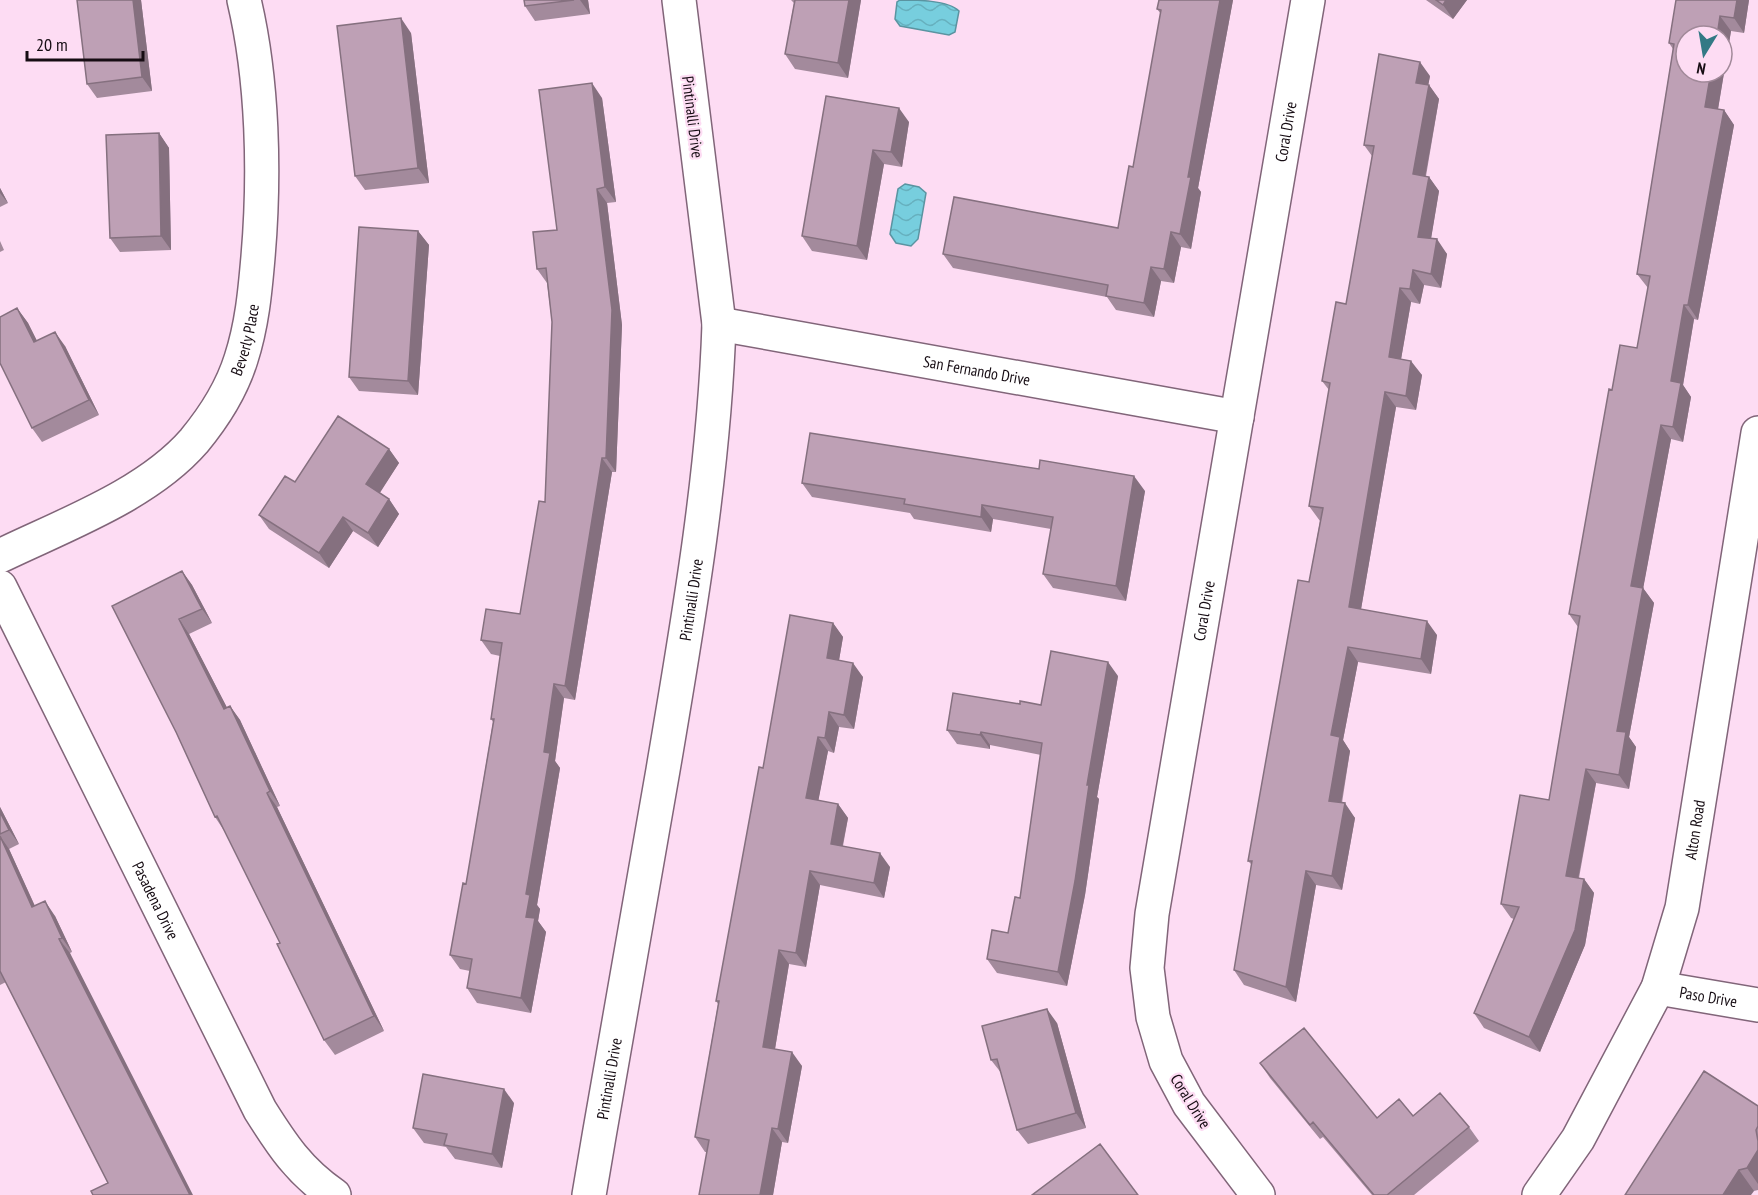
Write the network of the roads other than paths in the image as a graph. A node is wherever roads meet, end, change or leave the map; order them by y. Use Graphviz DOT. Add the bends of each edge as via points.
graph roads {
  1 [pos="244,0"];
  2 [pos="679,0"];
  3 [pos="1308,0"];
  4 [pos="719,324"];
  5 [pos="1237,417"];
  6 [pos="1758,433"];
  7 [pos="0,556"];
  8 [pos="0,587"];
  9 [pos="1658,988"];
  10 [pos="1758,1005"];
  11 [pos="334,1195"];
  12 [pos="589,1195"];
  13 [pos="1258,1195"];
  14 [pos="1539,1195"];
  1 -- 7 [label="street, Beverly Place" via="260,112 262,209 254,314 241,362 222,402 193,441 153,477 114,502"];
  2 -- 4 [label="street, Pintinalli Drive"];
  3 -- 5 [label="street, Coral Drive"];
  4 -- 5 [label="street, San Fernando Drive"];
  4 -- 12 [label="street, Pintinalli Drive" via="709,473 688,623"];
  5 -- 13 [label="street, Coral Drive" via="1152,914 1147,968 1153,1017 1166,1061 1189,1104"];
  6 -- 9 [label="street, Alton Road" via="1682,908"];
  8 -- 11 [label="street, Pasadena Drive" via="260,1110 286,1152"];
  9 -- 10 [label="street, Paso Drive"];
  9 -- 14 [label="street, Alton Road" via="1578,1139"];
}
